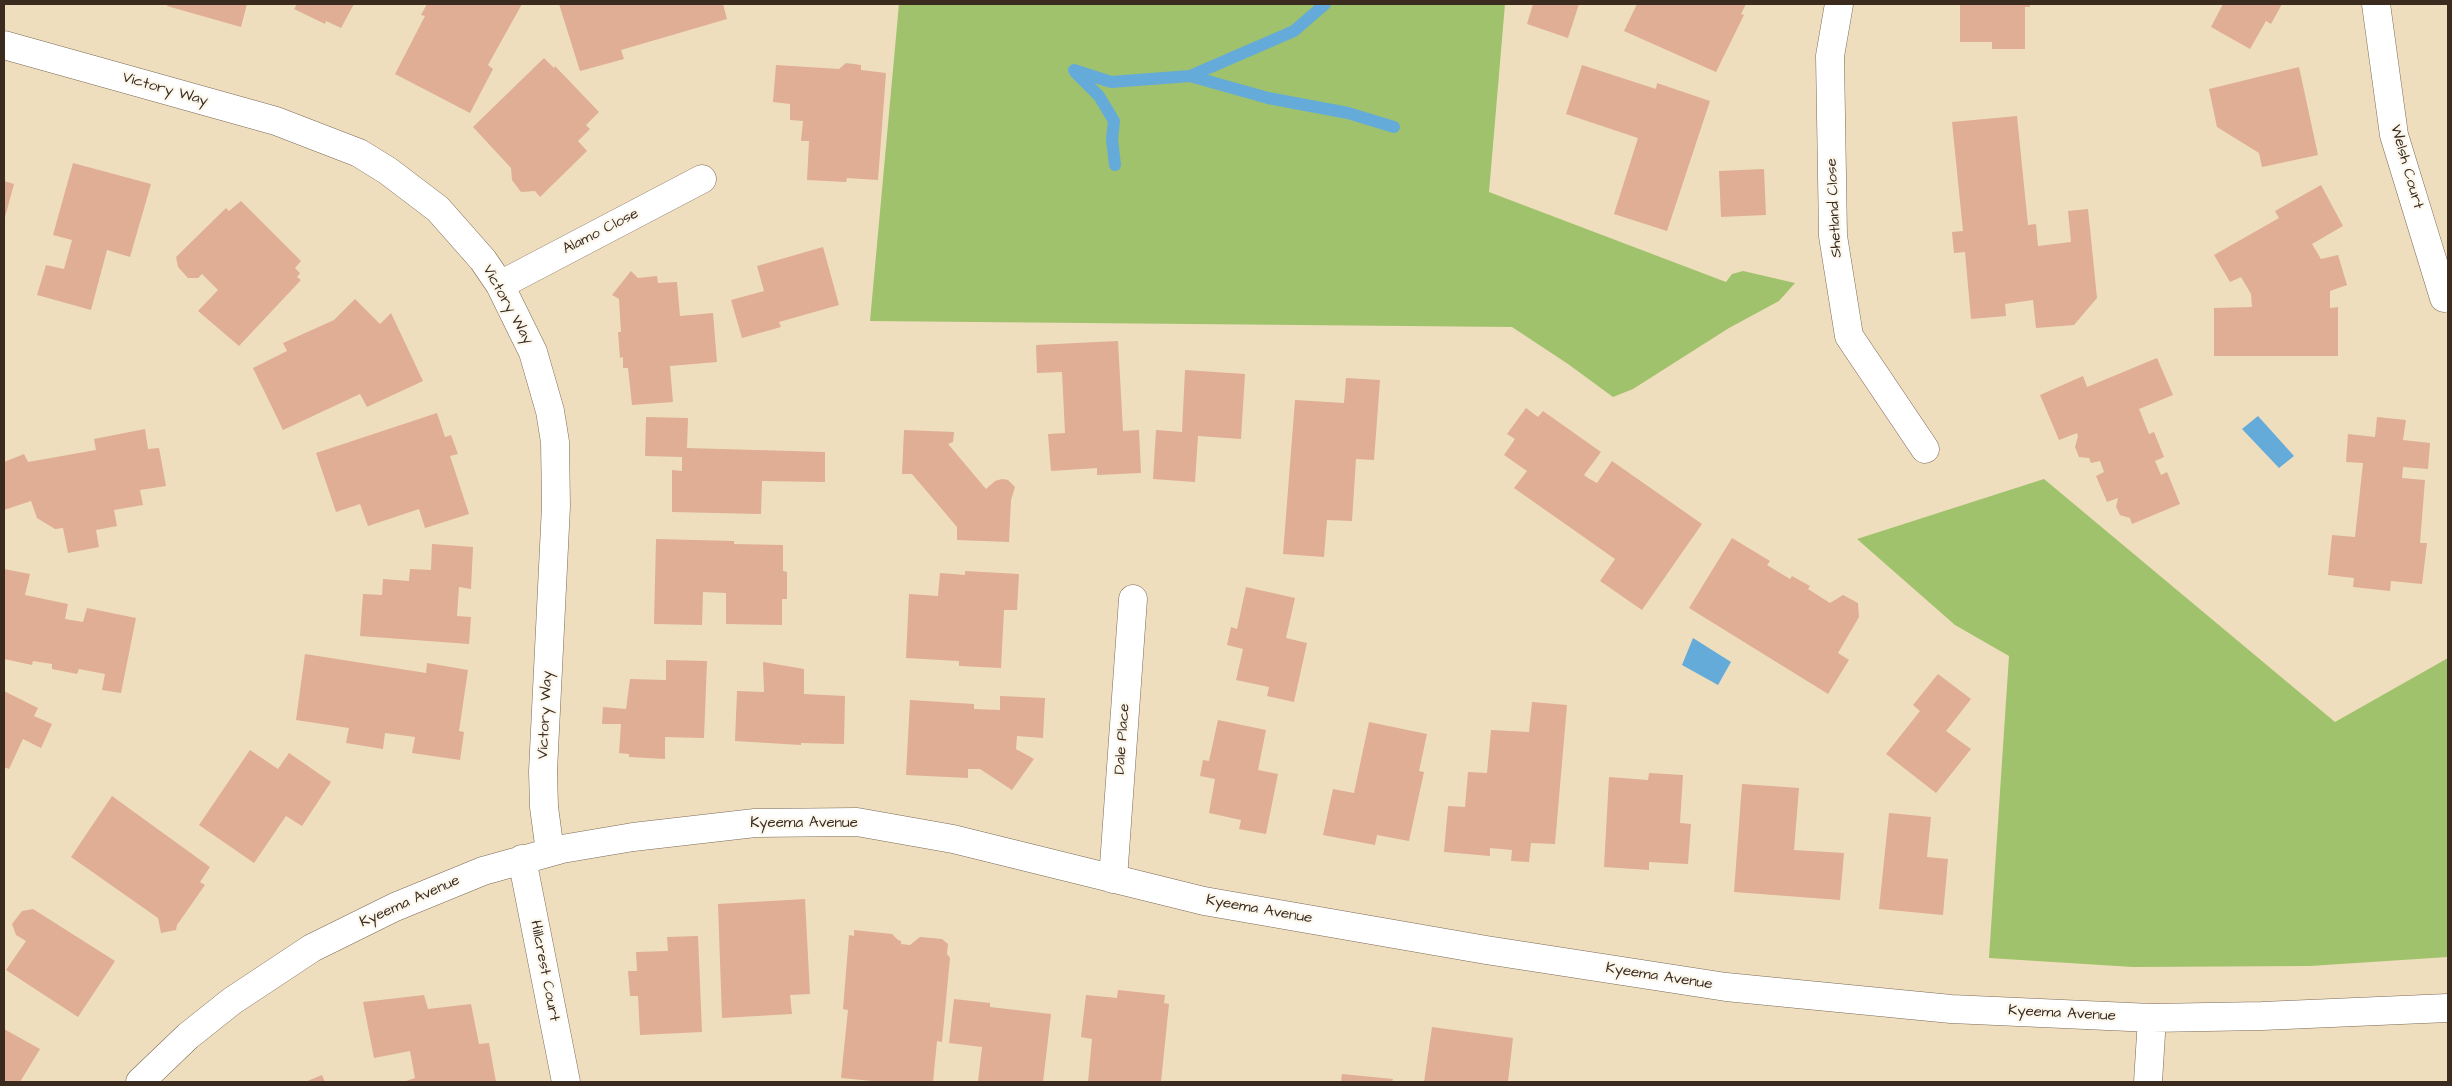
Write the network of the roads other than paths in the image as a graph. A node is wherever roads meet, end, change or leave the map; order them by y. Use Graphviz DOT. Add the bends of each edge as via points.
graph roads {
  1 [pos="1839,4"];
  2 [pos="2376,4"];
  3 [pos="4,45"];
  4 [pos="702,179"];
  5 [pos="500,285"];
  6 [pos="2444,298"];
  7 [pos="1925,449"];
  8 [pos="1133,599"];
  9 [pos="550,852"];
  10 [pos="522,859"];
  11 [pos="1113,879"];
  12 [pos="2448,1008"];
  13 [pos="2152,1018"];
  14 [pos="140,1082"];
  15 [pos="566,1082"];
  16 [pos="2148,1082"];
  1 -- 7 [label="street, Shetland Close" via="1830,56 1833,236 1849,336"];
  2 -- 6 [label="street, Welsh Court" via="2394,135"];
  3 -- 5 [label="street, Victory Way" via="276,121 359,153 394,175 438,210 483,260"];
  4 -- 5 [label="street, Alamo Close"];
  5 -- 9 [label="street, Victory Way" via="533,352 550,411 555,442 556,506 543,770"];
  8 -- 11 [label="street, Dale Place"];
  9 -- 10 [label="street, Kyeema Avenue"];
  9 -- 11 [label="street, Kyeema Avenue" via="634,836 754,823 857,822 952,839"];
  10 -- 14 [label="street, Kyeema Avenue" via="483,871 395,907 312,948 232,1001 188,1036"];
  10 -- 15 [label="street, Hillcrest Court"];
  11 -- 13 [label="street, Kyeema Avenue" via="1214,902 1486,950 1726,987 1951,1009"];
  12 -- 13 [label="street, Kyeema Avenue"];
  13 -- 16 [label="street"];
}
